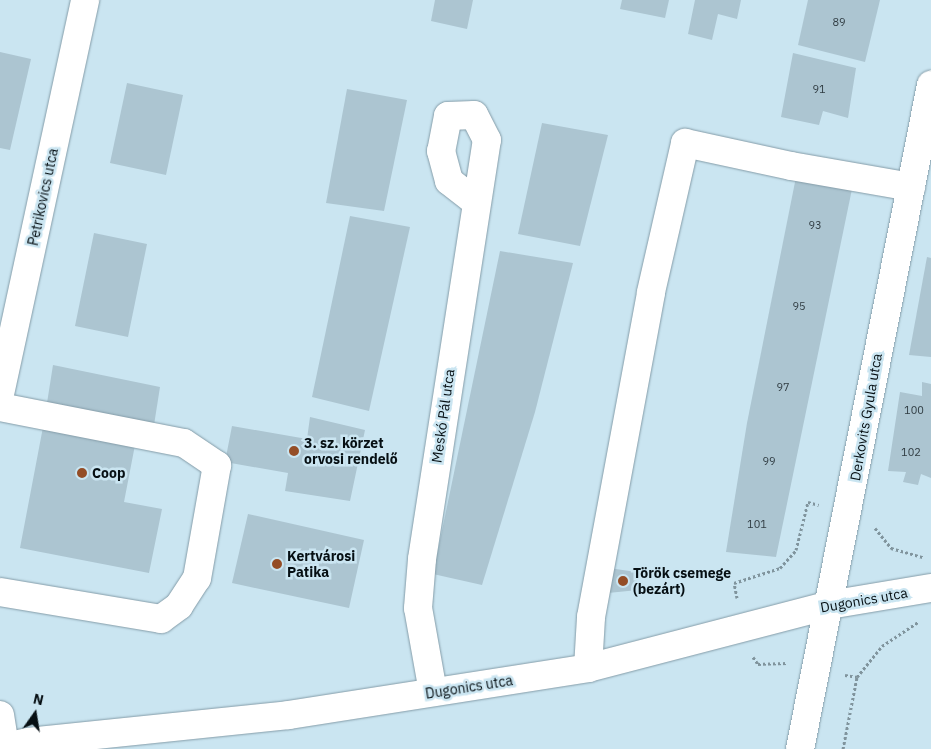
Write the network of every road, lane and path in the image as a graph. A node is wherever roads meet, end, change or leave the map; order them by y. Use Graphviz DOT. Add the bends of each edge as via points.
graph roads {
  1 [pos="86,0"];
  2 [pos="931,85"];
  3 [pos="911,187"];
  4 [pos="475,201"];
  5 [pos="0,394"];
  6 [pos="0,407"];
  7 [pos="874,523"];
  8 [pos="931,560"];
  9 [pos="931,588"];
  10 [pos="0,592"];
  11 [pos="829,605"];
  12 [pos="923,619"];
  13 [pos="588,668"];
  14 [pos="433,692"];
  15 [pos="0,715"];
  16 [pos="16,746"];
  17 [pos="800,749"];
  18 [pos="843,749"];
  1 -- 5 [label="street, Petrikovics utca"];
  2 -- 3 [label="street, Derkovits Gyula utca"];
  3 -- 11 [label="street, Derkovits Gyula utca"];
  3 -- 13 [label="street" via="685,143 651,292 591,618"];
  4 -- 4 [label="street, Meskó Pál utca" via="487,140 474,116 448,116 441,151 449,181"];
  4 -- 14 [label="street, Meskó Pál utca" via="422,559 418,608"];
  6 -- 10 [label="street" via="184,443 217,464 198,578 179,606 161,619"];
  7 -- 8 [label="path" via="891,548"];
  9 -- 11 [label="street, Dugonics utca"];
  11 -- 13 [label="street, Dugonics utca"];
  11 -- 17 [label="street, Derkovits Gyula utca"];
  12 -- 18 [label="path" via="882,646 857,677"];
  13 -- 14 [label="street, Dugonics utca"];
  14 -- 16 [label="street, Dugonics utca" via="289,715"];
  15 -- 16 [label="street"];
}
